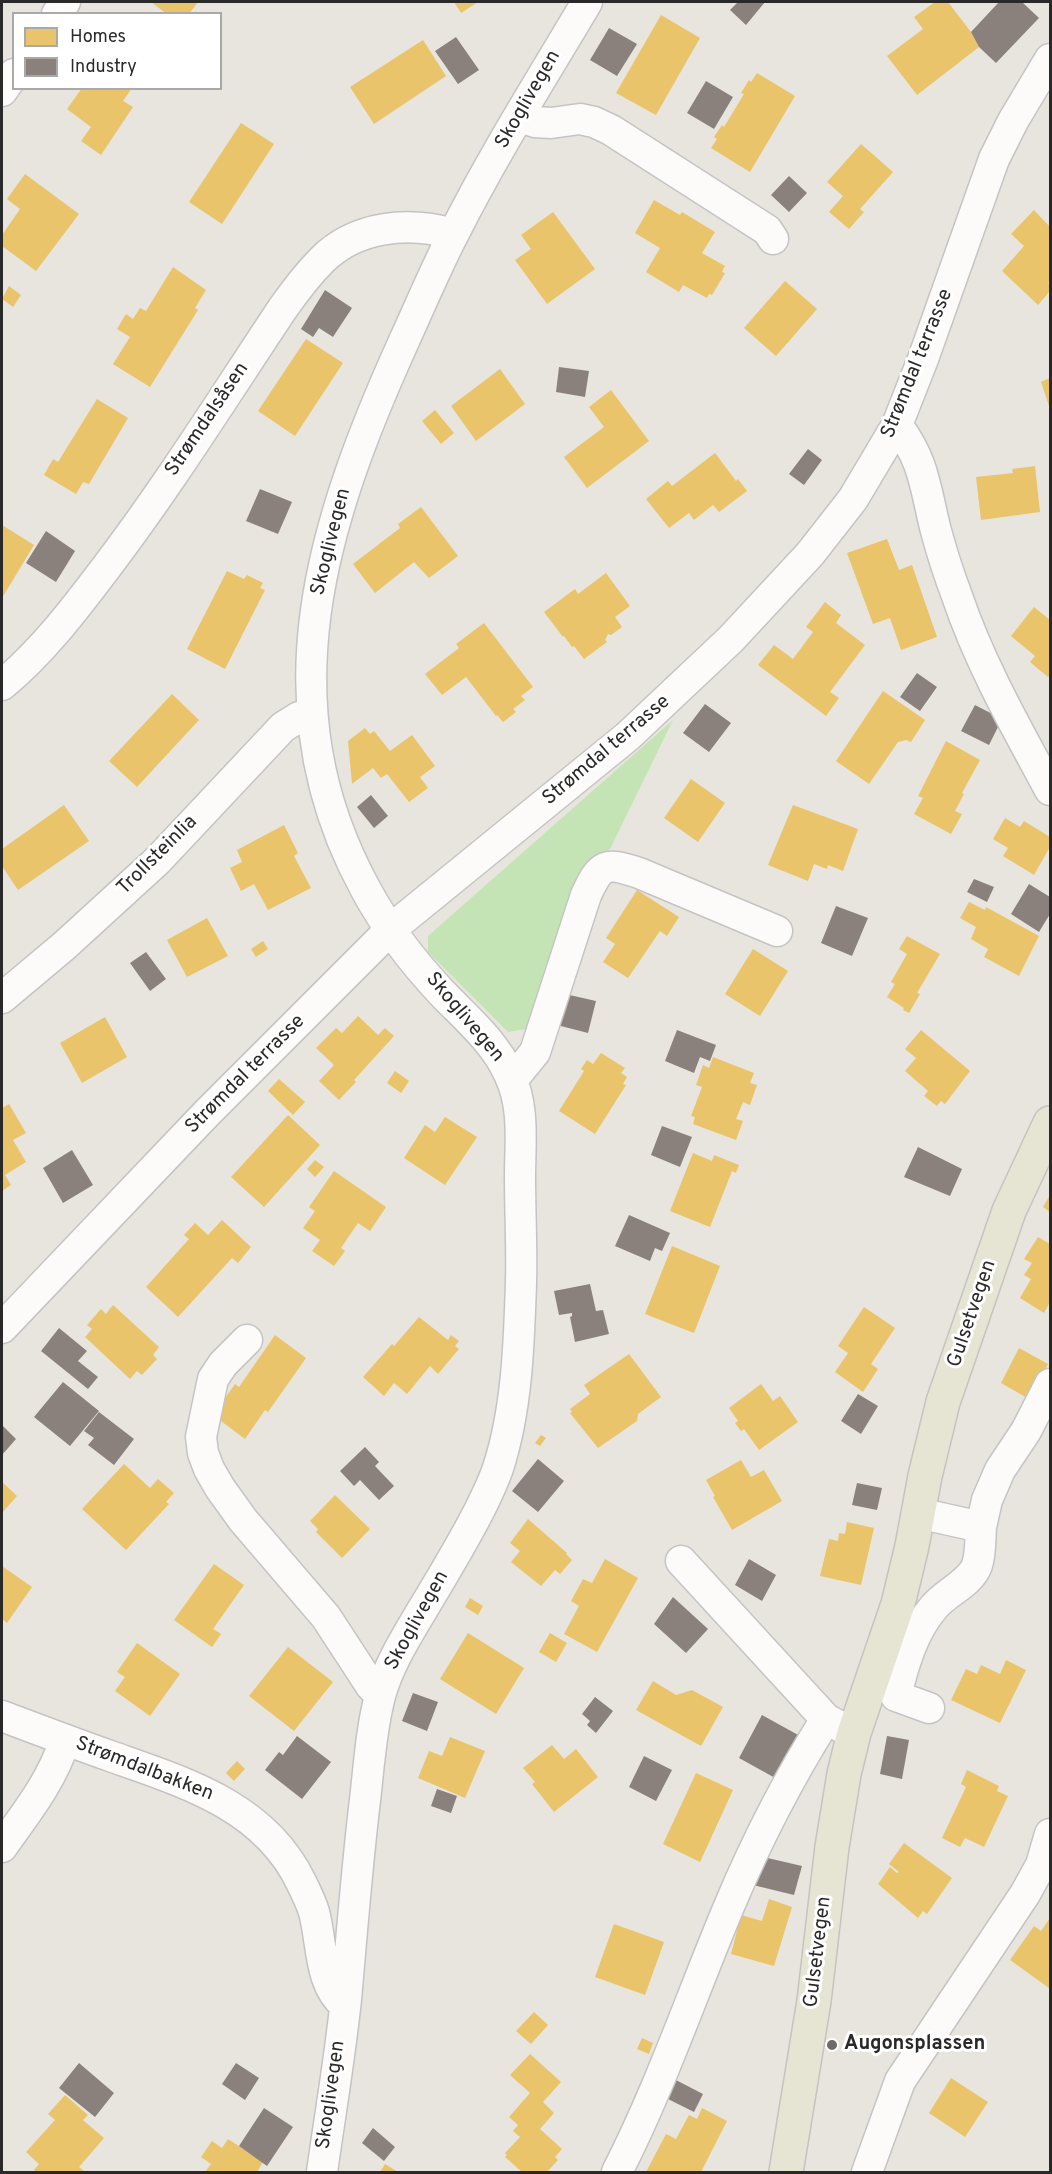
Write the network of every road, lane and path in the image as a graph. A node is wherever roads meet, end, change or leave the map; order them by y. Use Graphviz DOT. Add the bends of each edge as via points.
graph roads {
  1 [pos="587,2"];
  2 [pos="1050,59"];
  3 [pos="12,77"];
  4 [pos="2,90"];
  5 [pos="519,117"];
  6 [pos="453,234"];
  7 [pos="773,239"];
  8 [pos="897,425"];
  9 [pos="2,685"];
  10 [pos="312,713"];
  11 [pos="1050,790"];
  12 [pos="391,929"];
  13 [pos="777,931"];
  14 [pos="2,998"];
  15 [pos="513,1079"];
  16 [pos="1050,1123"];
  17 [pos="2,1328"];
  18 [pos="247,1340"];
  19 [pos="1050,1384"];
  20 [pos="918,1513"];
  21 [pos="981,1527"];
  22 [pos="681,1561"];
  23 [pos="380,1695"];
  24 [pos="929,1708"];
  25 [pos="2,1716"];
  26 [pos="840,1726"];
  27 [pos="65,1740"];
  28 [pos="1050,1834"];
  29 [pos="2,1847"];
  30 [pos="345,2005"];
  31 [pos="322,2172"];
  32 [pos="617,2172"];
  33 [pos="786,2172"];
  34 [pos="867,2172"];
  1 -- 5 [label="street, Skoglivegen"];
  2 -- 8 [label="street, Strømdal terrasse" via="994,159"];
  3 -- 4 [label="street"];
  5 -- 6 [label="street, Skoglivegen"];
  5 -- 7 [label="street" via="551,123 580,119 611,130 767,230"];
  6 -- 9 [label="street, Strømdalsåsen" via="434,228 384,229 346,242 323,259 283,308 122,547 66,620"];
  6 -- 10 [label="street, Skoglivegen" via="372,412 334,523 312,640"];
  8 -- 11 [label="street" via="921,466 943,553 979,652"];
  8 -- 12 [label="street, Strømdal terrasse" via="853,499 810,554 723,646 628,736"];
  10 -- 12 [label="street, Skoglivegen" via="332,815 368,895"];
  10 -- 14 [label="street, Trollsteinlia" via="283,728 157,861"];
  12 -- 15 [label="street, Skoglivegen" via="437,988 495,1050"];
  12 -- 17 [label="street, Strømdal terrasse" via="207,1113"];
  13 -- 15 [label="street, Skoglivegen" via="639,873 616,866 601,869 586,895 536,1052"];
  15 -- 23 [label="street, Skoglivegen" via="521,1134 521,1281 508,1428 498,1470 481,1507 392,1663"];
  16 -- 20 [label="main road, Gulsetvegen" via="1009,1211 943,1402"];
  18 -- 23 [label="street" via="213,1379 201,1437 203,1453 220,1488 243,1520 326,1617"];
  19 -- 21 [label="street" via="1000,1470"];
  20 -- 21 [label="street"];
  20 -- 26 [label="main road, Gulsetvegen" via="898,1604"];
  21 -- 24 [label="street" via="977,1564 971,1576 934,1606 902,1670 896,1696"];
  22 -- 26 [label="street"];
  23 -- 30 [label="street, Skoglivegen" via="372,1734"];
  25 -- 27 [label="street, Strømdalbakken"];
  26 -- 32 [label="street" via="767,1825"];
  26 -- 33 [label="main road, Gulsetvegen" via="844,1774 814,2001"];
  27 -- 29 [label="street" via="45,1786"];
  27 -- 30 [label="street, Strømdalbakken" via="189,1784 246,1815 268,1834 301,1881 314,1911 328,1978 337,1999"];
  28 -- 34 [label="street" via="1041,1865 1025,1894 900,2081"];
  30 -- 31 [label="street, Skoglivegen"];
}
